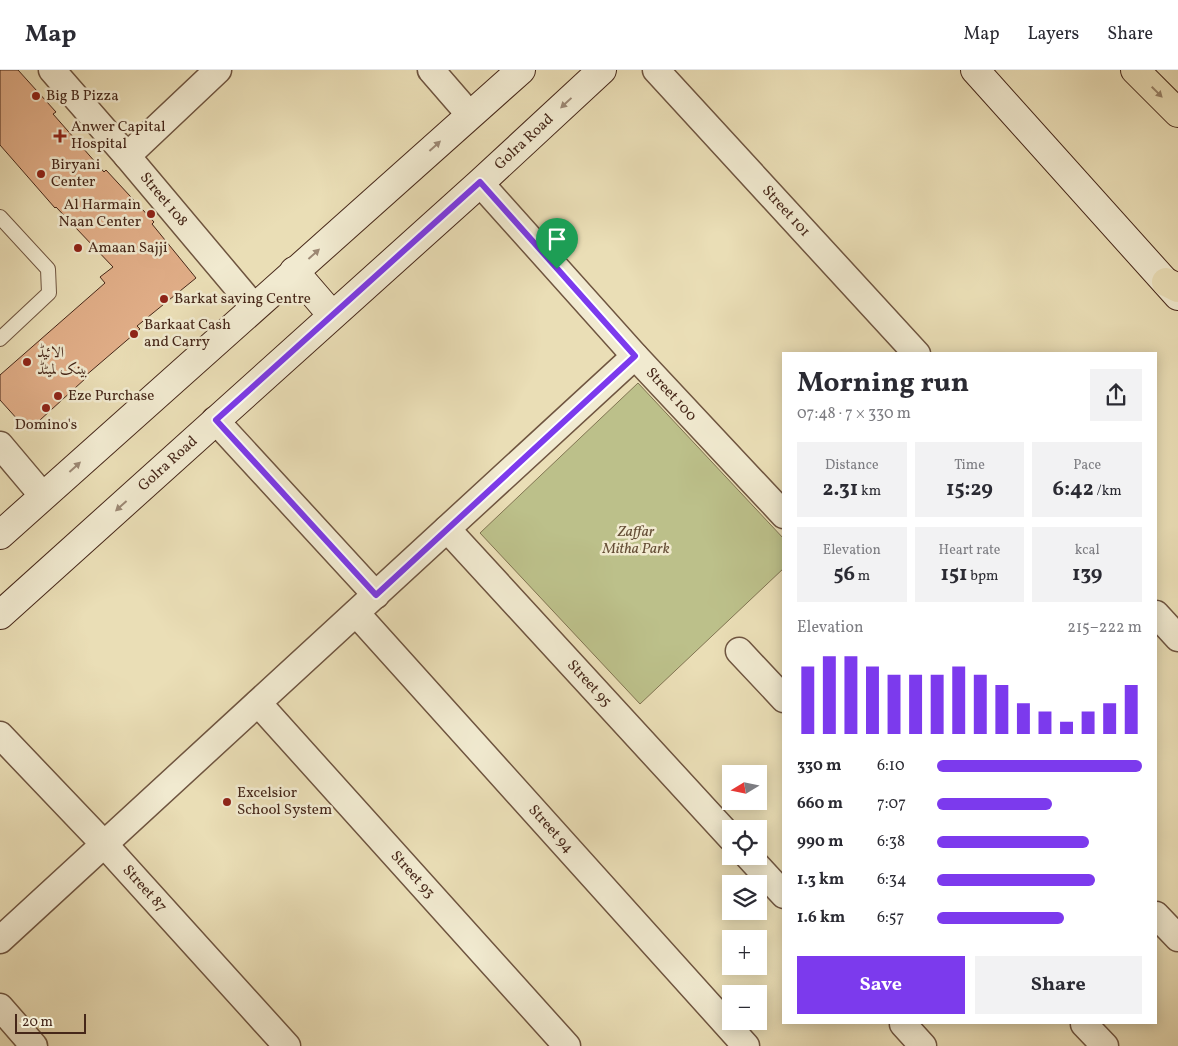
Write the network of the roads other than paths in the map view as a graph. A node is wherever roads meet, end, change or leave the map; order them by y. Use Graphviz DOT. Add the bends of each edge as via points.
graph roads {
  1 [pos="52,70"];
  2 [pos="218,70"];
  3 [pos="431,70"];
  4 [pos="521,70"];
  5 [pos="602,70"];
  6 [pos="656,70"];
  7 [pos="975,70"];
  8 [pos="1135,70"];
  9 [pos="1178,113"];
  10 [pos="470,115"];
  11 [pos="128,156"];
  12 [pos="480,182"];
  13 [pos="0,217"];
  14 [pos="294,272"];
  15 [pos="1174,289"];
  16 [pos="254,307"];
  17 [pos="332,315"];
  18 [pos="0,340"];
  19 [pos="915,352"];
  20 [pos="635,356"];
  21 [pos="216,420"];
  22 [pos="0,444"];
  23 [pos="43,496"];
  24 [pos="782,513"];
  25 [pos="447,529"];
  26 [pos="0,535"];
  27 [pos="376,595"];
  28 [pos="356,613"];
  29 [pos="0,615"];
  30 [pos="1157,615"];
  31 [pos="1178,638"];
  32 [pos="739,651"];
  33 [pos="782,697"];
  34 [pos="258,703"];
  35 [pos="0,735"];
  36 [pos="722,828"];
  37 [pos="104,844"];
  38 [pos="756,865"];
  39 [pos="782,893"];
  40 [pos="1157,916"];
  41 [pos="1178,938"];
  42 [pos="0,940"];
  43 [pos="0,1007"];
  44 [pos="903,1024"];
  45 [pos="1084,1024"];
  46 [pos="34,1046"];
  47 [pos="287,1046"];
  48 [pos="567,1046"];
  49 [pos="746,1046"];
  50 [pos="923,1046"];
  51 [pos="1105,1046"];
  1 -- 11 [label="street, Street 108"];
  2 -- 11 [label="street"];
  3 -- 10 [label="street"];
  4 -- 10 [label="main road"];
  5 -- 12 [label="main road, Golra Road, one-way"];
  6 -- 19 [label="street, Street 101"];
  7 -- 15 [label="main road"];
  8 -- 9 [label="highway, one-way"];
  14 -- 10 [label="main road, one-way"];
  11 -- 16 [label="street, Street 108"];
  12 -- 17 [label="main road, Golra Road"];
  12 -- 20 [label="street, Street 100"];
  13 -- 18 [label="lane" via="48,269 50,293"];
  14 -- 16 [label="main road"];
  14 -- 17 [label="main road"];
  23 -- 16 [label="main road, one-way"];
  17 -- 21 [label="main road, Golra Road"];
  20 -- 24 [label="street, Street 100"];
  20 -- 25 [label="street"];
  21 -- 27 [label="street"];
  21 -- 29 [label="main road, Golra Road, one-way"];
  22 -- 23 [label="street"];
  23 -- 26 [label="main road"];
  25 -- 27 [label="street"];
  25 -- 36 [label="street, Street 95"];
  27 -- 28 [label="street"];
  28 -- 34 [label="street"];
  28 -- 49 [label="street, Street 94"];
  30 -- 31 [label="street"];
  32 -- 33 [label="street"];
  34 -- 37 [label="street"];
  34 -- 48 [label="street, Street 93"];
  35 -- 37 [label="street, Street 87"];
  37 -- 42 [label="street"];
  37 -- 47 [label="street, Street 87"];
  38 -- 39 [label="street"];
  40 -- 41 [label="street"];
  43 -- 46 [label="street"];
  44 -- 50 [label="street"];
  45 -- 51 [label="street"];
}
